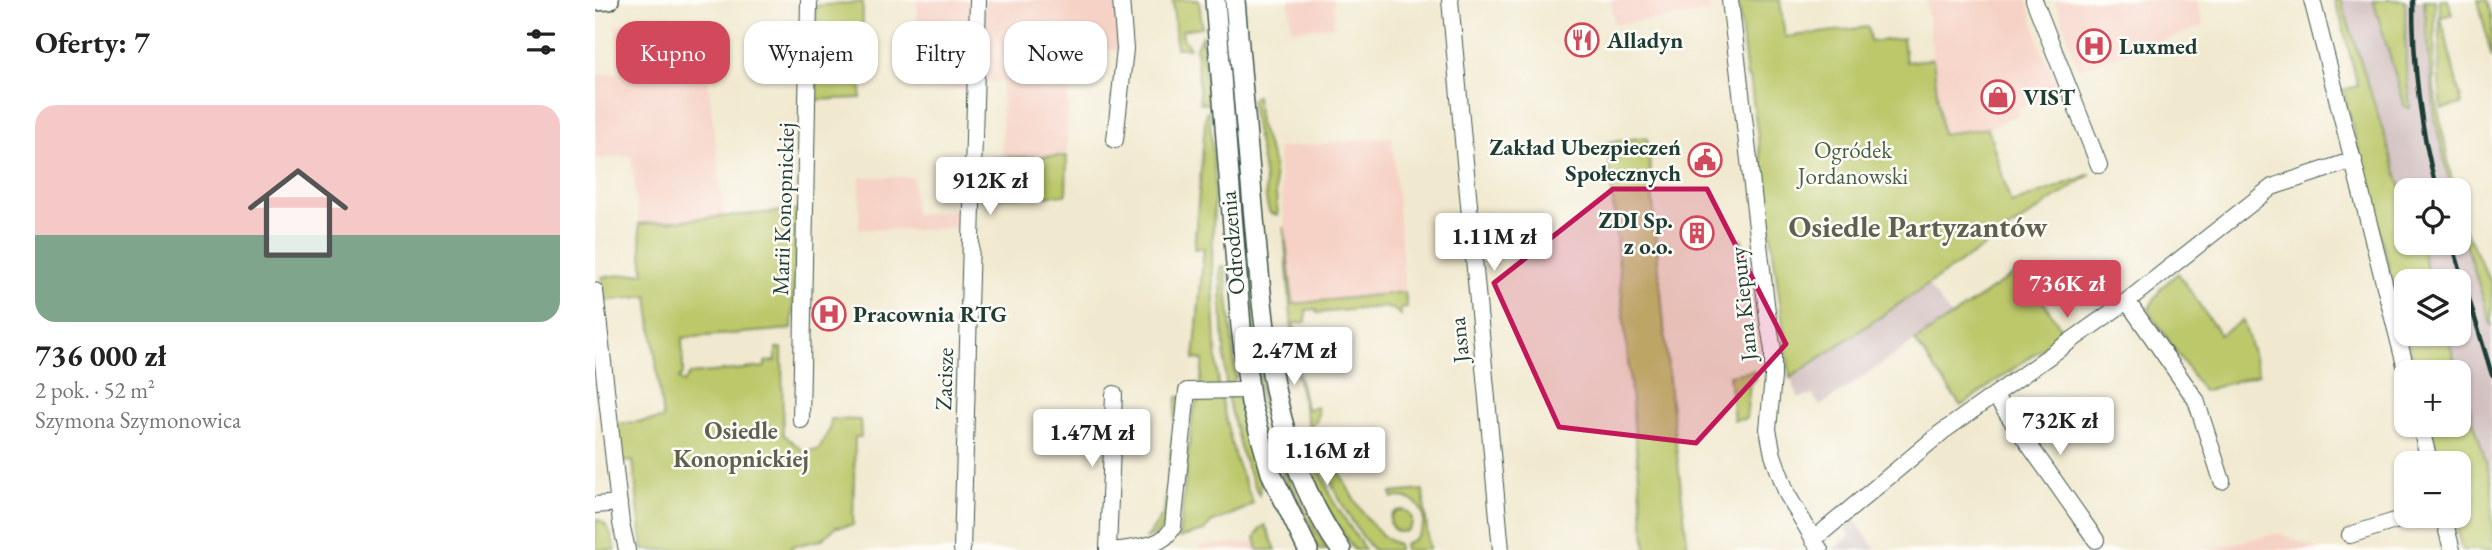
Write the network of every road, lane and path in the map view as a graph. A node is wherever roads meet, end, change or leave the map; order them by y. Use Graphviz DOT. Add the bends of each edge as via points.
graph roads {
  1 [pos="609,0"];
  2 [pos="809,0"];
  3 [pos="978,0"];
  4 [pos="1121,0"];
  5 [pos="1215,0"];
  6 [pos="1235,0"];
  7 [pos="1450,0"];
  8 [pos="1730,0"];
  9 [pos="2034,0"];
  10 [pos="2312,0"];
  11 [pos="595,1"];
  12 [pos="1115,140"];
  13 [pos="2354,160"];
  14 [pos="2099,166"];
  15 [pos="595,291"];
  16 [pos="2127,301"];
  17 [pos="2404,360"];
  18 [pos="1249,390"];
  19 [pos="1114,394"];
  20 [pos="1994,394"];
  21 [pos="801,420"];
  22 [pos="2223,481"];
  23 [pos="619,503"];
  24 [pos="595,505"];
  25 [pos="2394,521"];
  26 [pos="2446,528"];
  27 [pos="2350,535"];
  28 [pos="2096,540"];
  29 [pos="1817,545"];
  30 [pos="627,550"];
  31 [pos="962,550"];
  32 [pos="1108,550"];
  33 [pos="1119,550"];
  34 [pos="1307,550"];
  35 [pos="1341,550"];
  36 [pos="1501,550"];
  37 [pos="2452,550"];
  1 -- 11 [label="main road"];
  2 -- 21 [label="street, Marii Konopnickiej"];
  3 -- 31 [label="street, Zacisze"];
  4 -- 12 [label="street" via="1125,50"];
  5 -- 18 [label="main road, Odrodzenia"];
  6 -- 35 [label="main road, Odrodzenia" via="1260,283 1276,401 1302,482"];
  7 -- 36 [label="street, Jasna"];
  8 -- 29 [label="street, Jana Kiepury" via="1773,350 1768,424 1782,485"];
  9 -- 14 [label="street"];
  10 -- 13 [label="street"];
  13 -- 16 [label="street" via="2272,187"];
  13 -- 17 [label="street"];
  15 -- 23 [label="street"];
  16 -- 20 [label="street"];
  16 -- 22 [label="street" via="2196,400"];
  18 -- 33 [label="street" via="1187,391 1174,523 1166,538"];
  18 -- 34 [label="main road, Odrodzenia" via="1271,473"];
  19 -- 32 [label="street"];
  20 -- 28 [label="street"];
  20 -- 29 [label="street" via="1942,432"];
  23 -- 24 [label="street"];
  23 -- 30 [label="street"];
  25 -- 27 [label="street"];
  26 -- 37 [label="street"];
}
